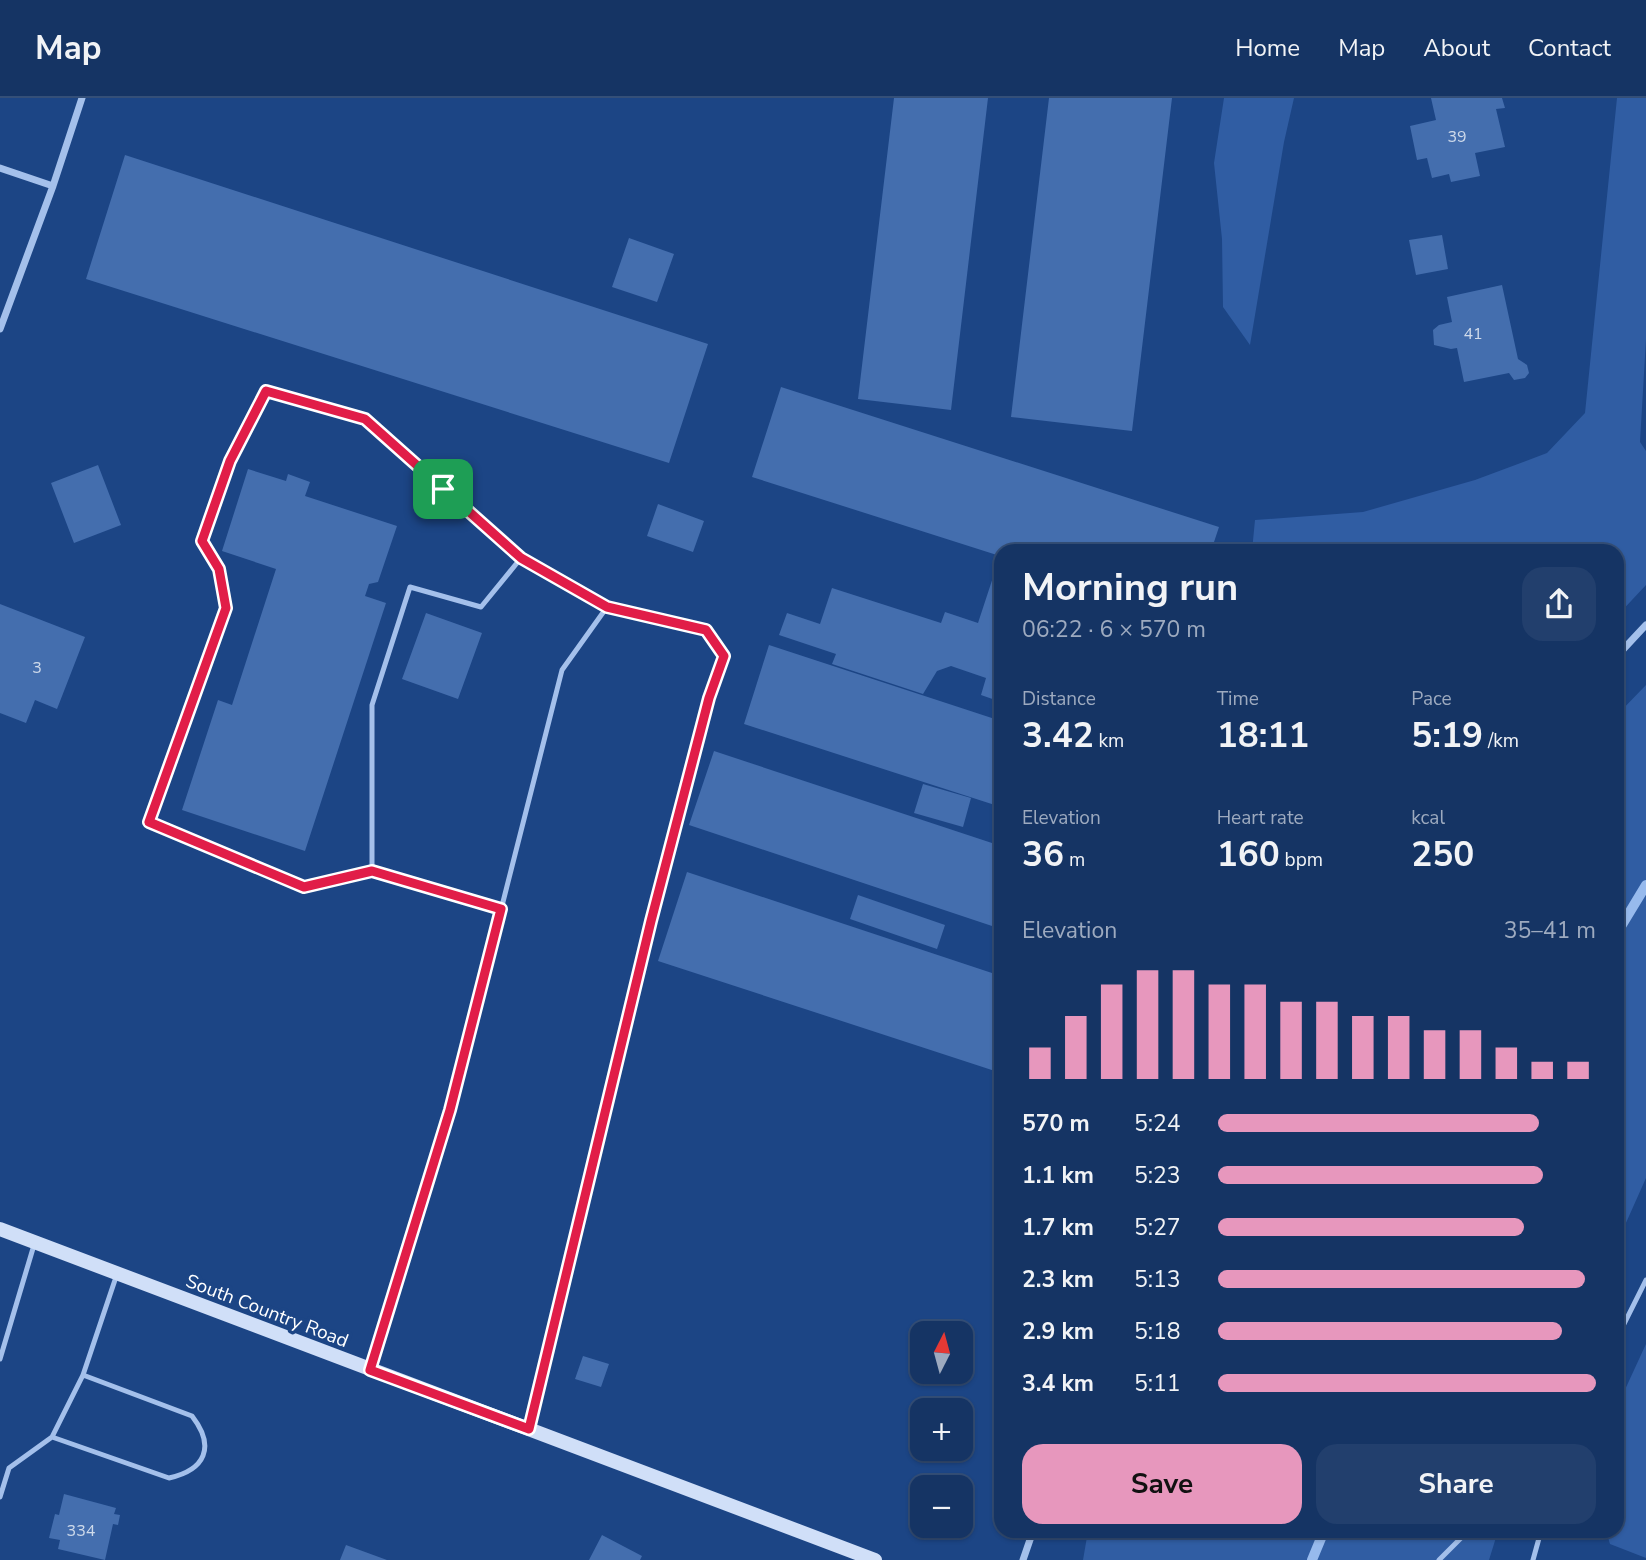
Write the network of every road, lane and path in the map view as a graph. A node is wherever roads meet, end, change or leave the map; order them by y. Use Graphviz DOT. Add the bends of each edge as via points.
graph roads {
  1 [pos="82,98"];
  2 [pos="0,168"];
  3 [pos="53,186"];
  4 [pos="0,329"];
  5 [pos="521,558"];
  6 [pos="607,607"];
  7 [pos="1646,625"];
  8 [pos="1624,649"];
  9 [pos="372,871"];
  10 [pos="501,909"];
  11 [pos="0,1229"];
  12 [pos="35,1242"];
  13 [pos="117,1274"];
  14 [pos="1646,1280"];
  15 [pos="1624,1324"];
  16 [pos="0,1359"];
  17 [pos="370,1370"];
  18 [pos="83,1375"];
  19 [pos="529,1429"];
  20 [pos="52,1437"];
  21 [pos="0,1497"];
  22 [pos="1031,1538"];
  23 [pos="1461,1538"];
  24 [pos="1539,1538"];
  25 [pos="875,1560"];
  26 [pos="1023,1560"];
  27 [pos="1439,1560"];
  28 [pos="1533,1560"];
  1 -- 3 [label="street"];
  2 -- 3 [label="street"];
  3 -- 4 [label="street"];
  5 -- 6 [label="lane"];
  5 -- 9 [label="lane" via="481,607 410,587 372,705"];
  5 -- 9 [label="lane" via="365,419 266,391 230,461 202,541 219,569 226,608 149,822 304,887"];
  6 -- 10 [label="lane" via="562,670"];
  6 -- 19 [label="lane" via="706,630 724,656 651,921"];
  7 -- 8 [label="street"];
  9 -- 10 [label="lane"];
  10 -- 17 [label="lane" via="450,1110"];
  11 -- 12 [label="main road, South Country Road"];
  12 -- 13 [label="main road, South Country Road"];
  12 -- 16 [label="lane"];
  13 -- 17 [label="main road, South Country Road"];
  13 -- 18 [label="lane"];
  14 -- 15 [label="lane"];
  17 -- 19 [label="main road, South Country Road"];
  18 -- 20 [label="lane"];
  18 -- 20 [label="lane" via="192,1416 202,1429 205,1446 198,1466 169,1478"];
  19 -- 25 [label="main road, South Country Road"];
  20 -- 21 [label="lane" via="9,1468"];
  22 -- 26 [label="street"];
  23 -- 27 [label="lane"];
  24 -- 28 [label="lane"];
}
